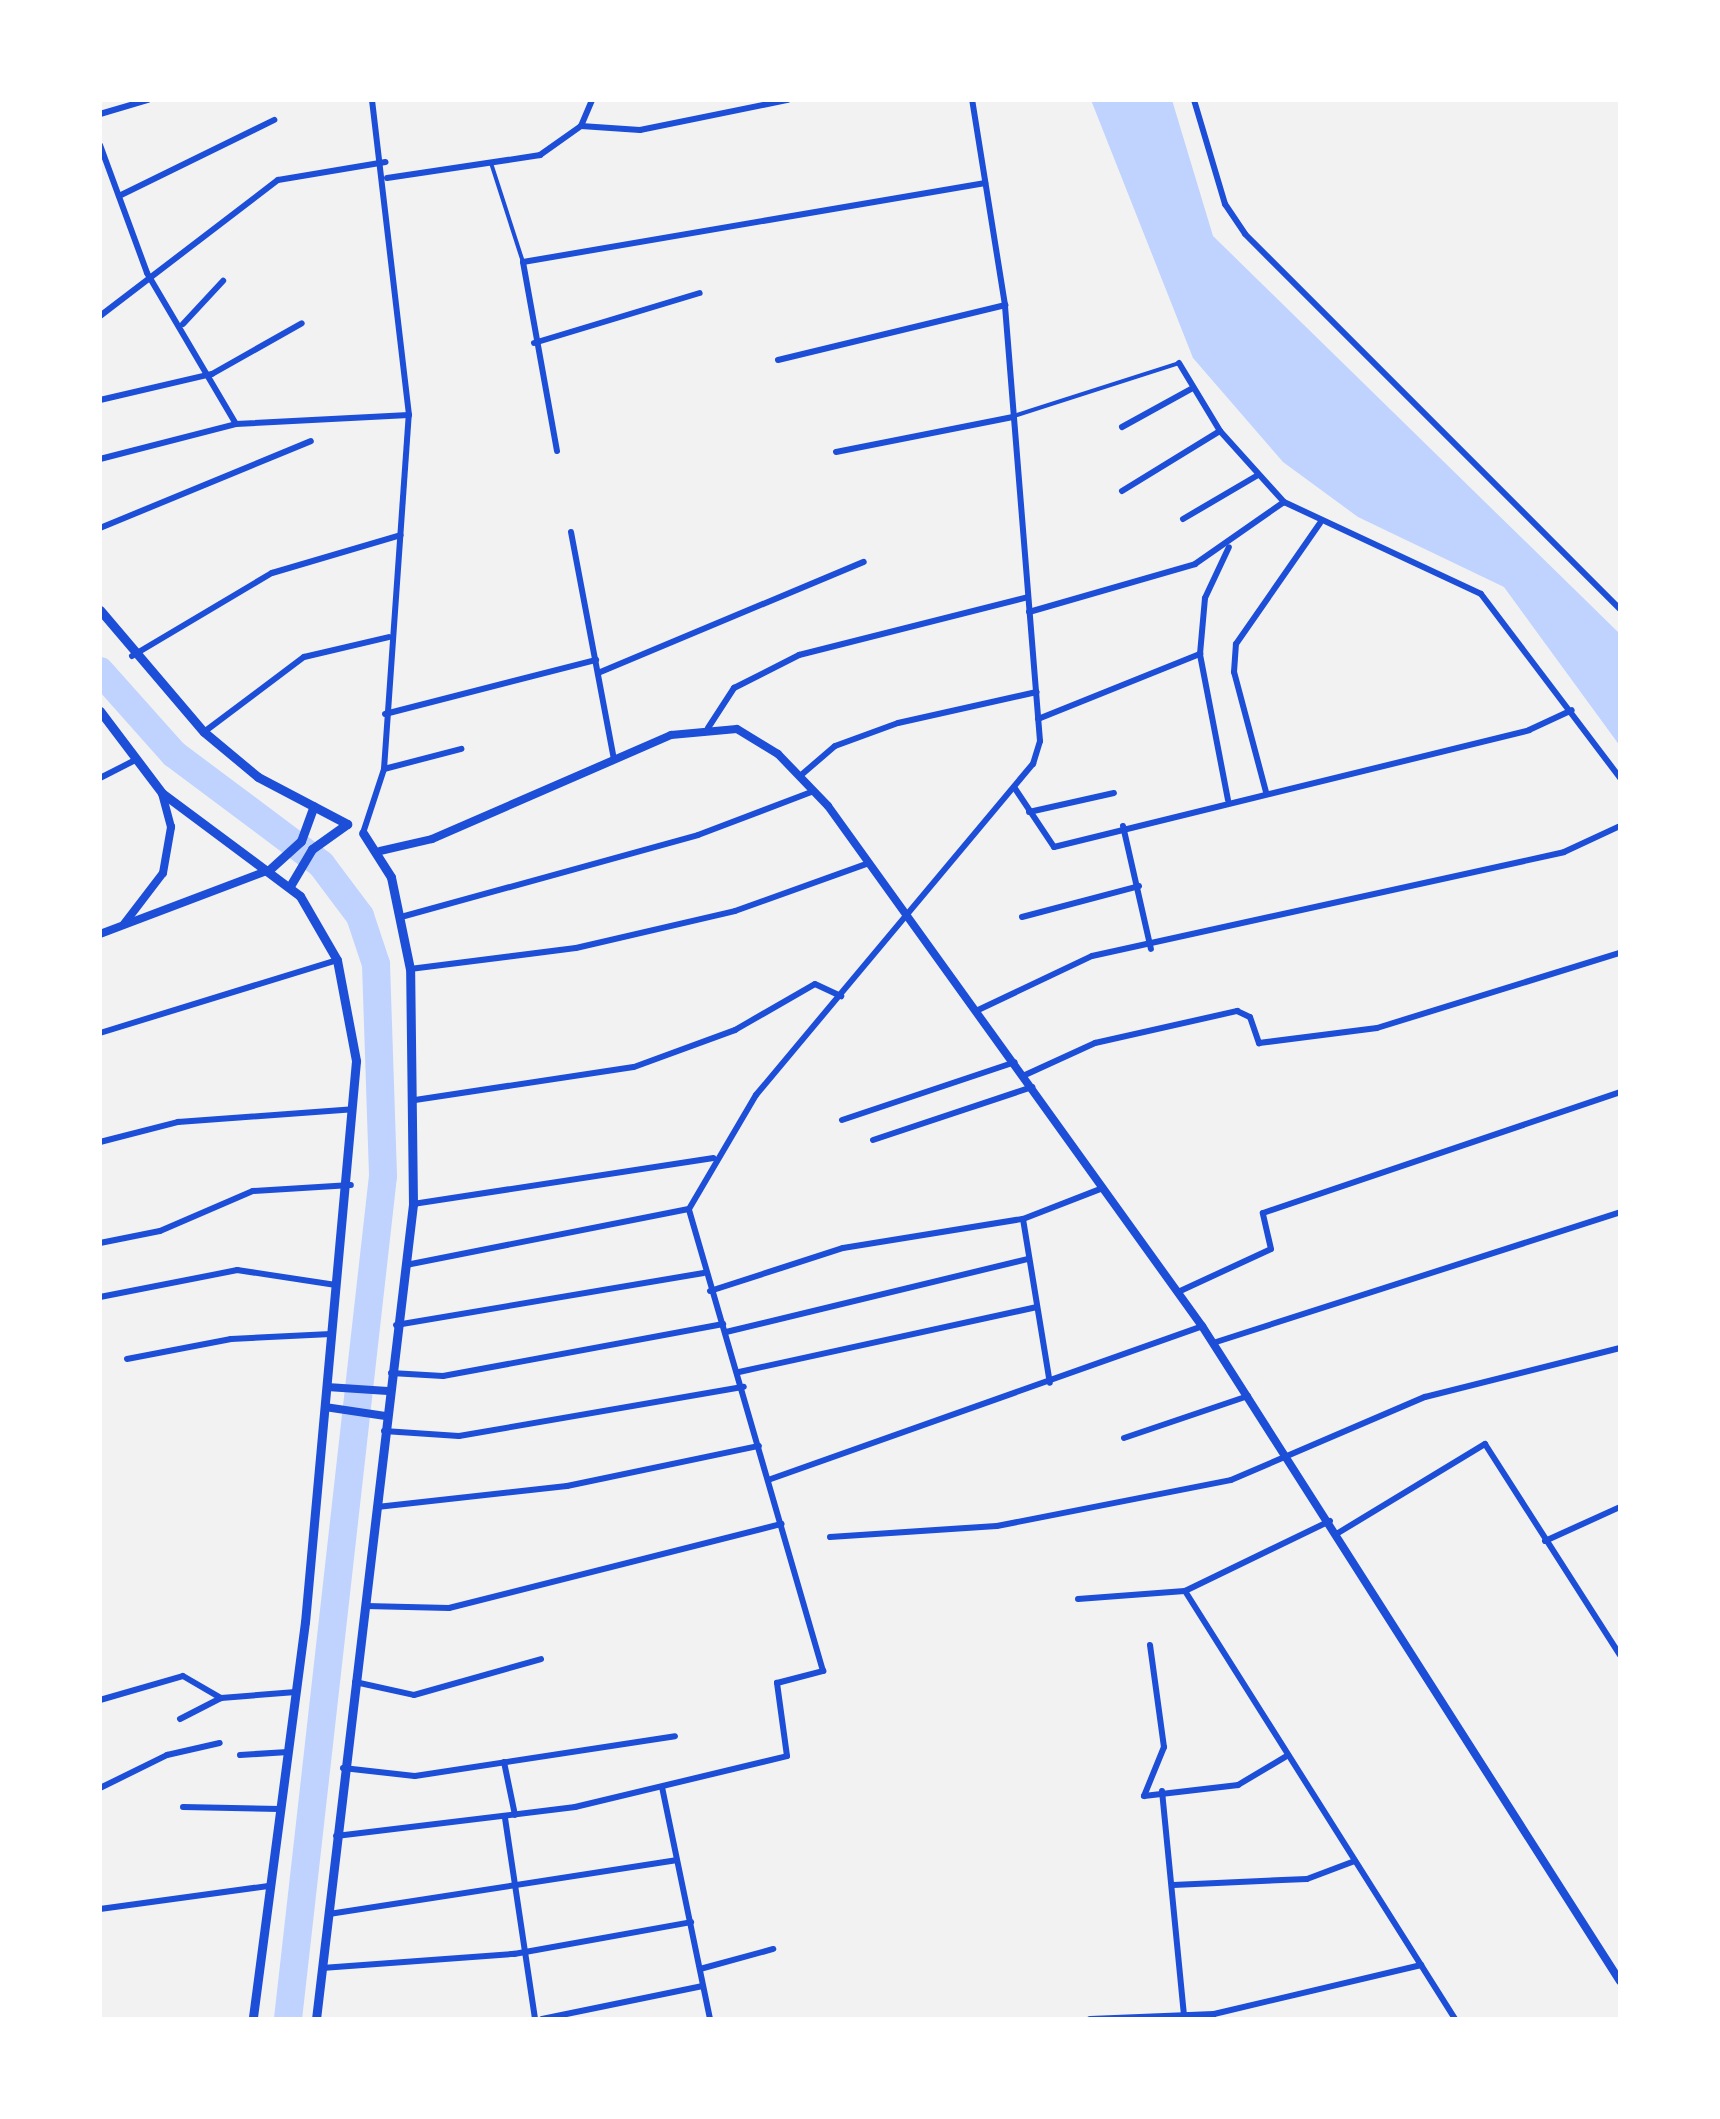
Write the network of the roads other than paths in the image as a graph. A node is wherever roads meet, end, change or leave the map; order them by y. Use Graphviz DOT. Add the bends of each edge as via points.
graph roads {
  1 [pos="148,100"];
  2 [pos="372,100"];
  3 [pos="592,100"];
  4 [pos="788,100"];
  5 [pos="972,100"];
  6 [pos="1194,100"];
  7 [pos="100,114"];
  8 [pos="274,120"];
  9 [pos="581,126"];
  10 [pos="100,145"];
  11 [pos="385,162"];
  12 [pos="491,163"];
  13 [pos="387,178"];
  14 [pos="985,183"];
  15 [pos="119,196"];
  16 [pos="523,262"];
  17 [pos="147,273"];
  18 [pos="223,280"];
  19 [pos="700,293"];
  20 [pos="1005,305"];
  21 [pos="100,316"];
  22 [pos="302,323"];
  23 [pos="183,324"];
  24 [pos="534,343"];
  25 [pos="778,360"];
  26 [pos="1179,364"];
  27 [pos="212,374"];
  28 [pos="1191,388"];
  29 [pos="100,400"];
  30 [pos="409,415"];
  31 [pos="1012,417"];
  32 [pos="236,424"];
  33 [pos="1122,427"];
  34 [pos="1220,431"];
  35 [pos="311,442"];
  36 [pos="557,451"];
  37 [pos="836,452"];
  38 [pos="100,459"];
  39 [pos="1258,475"];
  40 [pos="1122,490"];
  41 [pos="1284,502"];
  42 [pos="1183,519"];
  43 [pos="1320,523"];
  44 [pos="100,528"];
  45 [pos="571,532"];
  46 [pos="402,535"];
  47 [pos="1229,546"];
  48 [pos="864,562"];
  49 [pos="1028,597"];
  50 [pos="1620,609"];
  51 [pos="100,610"];
  52 [pos="1029,612"];
  53 [pos="389,637"];
  54 [pos="1200,654"];
  55 [pos="132,656"];
  56 [pos="596,660"];
  57 [pos="598,673"];
  58 [pos="1036,692"];
  59 [pos="1572,710"];
  60 [pos="100,711"];
  61 [pos="384,714"];
  62 [pos="1038,719"];
  63 [pos="104,723"];
  64 [pos="708,728"];
  65 [pos="204,732"];
  66 [pos="461,749"];
  67 [pos="614,759"];
  68 [pos="135,760"];
  69 [pos="384,769"];
  70 [pos="800,776"];
  71 [pos="100,778"];
  72 [pos="1620,778"];
  73 [pos="1014,787"];
  74 [pos="814,790"];
  75 [pos="1266,792"];
  76 [pos="162,793"];
  77 [pos="1114,793"];
  78 [pos="1228,800"];
  79 [pos="314,806"];
  80 [pos="1029,812"];
  81 [pos="347,824"];
  82 [pos="1123,826"];
  83 [pos="1620,826"];
  84 [pos="363,834"];
  85 [pos="380,851"];
  86 [pos="866,864"];
  87 [pos="270,870"];
  88 [pos="290,886"];
  89 [pos="1139,886"];
  90 [pos="402,917"];
  91 [pos="904,917"];
  92 [pos="1022,917"];
  93 [pos="120,927"];
  94 [pos="100,934"];
  95 [pos="1151,949"];
  96 [pos="1620,953"];
  97 [pos="338,960"];
  98 [pos="410,969"];
  99 [pos="841,996"];
  100 [pos="976,1010"];
  101 [pos="100,1032"];
  102 [pos="1015,1062"];
  103 [pos="1025,1075"];
  104 [pos="1034,1086"];
  105 [pos="1620,1092"];
  106 [pos="414,1100"];
  107 [pos="354,1109"];
  108 [pos="842,1120"];
  109 [pos="873,1140"];
  110 [pos="100,1142"];
  111 [pos="714,1158"];
  112 [pos="351,1185"];
  113 [pos="1105,1187"];
  114 [pos="413,1204"];
  115 [pos="689,1209"];
  116 [pos="1620,1212"];
  117 [pos="1023,1220"];
  118 [pos="100,1243"];
  119 [pos="1028,1259"];
  120 [pos="406,1265"];
  121 [pos="705,1273"];
  122 [pos="336,1284"];
  123 [pos="710,1291"];
  124 [pos="1178,1292"];
  125 [pos="100,1297"];
  126 [pos="1037,1307"];
  127 [pos="395,1325"];
  128 [pos="1202,1326"];
  129 [pos="725,1328"];
  130 [pos="332,1334"];
  131 [pos="1213,1344"];
  132 [pos="1620,1348"];
  133 [pos="127,1359"];
  134 [pos="390,1372"];
  135 [pos="739,1372"];
  136 [pos="1050,1383"];
  137 [pos="744,1386"];
  138 [pos="332,1388"];
  139 [pos="384,1391"];
  140 [pos="1249,1395"];
  141 [pos="325,1406"];
  142 [pos="385,1416"];
  143 [pos="383,1431"];
  144 [pos="1124,1438"];
  145 [pos="759,1446"];
  146 [pos="1288,1454"];
  147 [pos="768,1480"];
  148 [pos="376,1506"];
  149 [pos="1620,1508"];
  150 [pos="1330,1521"];
  151 [pos="782,1524"];
  152 [pos="1338,1533"];
  153 [pos="830,1537"];
  154 [pos="1545,1541"];
  155 [pos="1185,1591"];
  156 [pos="1078,1599"];
  157 [pos="364,1606"];
  158 [pos="1150,1646"];
  159 [pos="1619,1651"];
  160 [pos="542,1659"];
  161 [pos="354,1681"];
  162 [pos="298,1692"];
  163 [pos="221,1698"];
  164 [pos="100,1700"];
  165 [pos="180,1720"];
  166 [pos="675,1736"];
  167 [pos="220,1743"];
  168 [pos="289,1752"];
  169 [pos="240,1756"];
  170 [pos="1285,1757"];
  171 [pos="504,1762"];
  172 [pos="342,1768"];
  173 [pos="662,1787"];
  174 [pos="100,1788"];
  175 [pos="1162,1792"];
  176 [pos="184,1807"];
  177 [pos="281,1810"];
  178 [pos="515,1816"];
  179 [pos="504,1818"];
  180 [pos="334,1836"];
  181 [pos="676,1860"];
  182 [pos="1355,1862"];
  183 [pos="1173,1885"];
  184 [pos="268,1886"];
  185 [pos="513,1888"];
  186 [pos="100,1909"];
  187 [pos="328,1914"];
  188 [pos="691,1922"];
  189 [pos="774,1949"];
  190 [pos="526,1952"];
  191 [pos="1422,1965"];
  192 [pos="320,1968"];
  193 [pos="700,1969"];
  194 [pos="1620,1981"];
  195 [pos="703,1986"];
  196 [pos="1184,2015"];
  197 [pos="1214,2017"];
  198 [pos="253,2019"];
  199 [pos="316,2019"];
  200 [pos="538,2019"];
  201 [pos="710,2019"];
  202 [pos="1090,2019"];
  203 [pos="1456,2019"];
  1 -- 7 [label="street"];
  2 -- 11 [label="street"];
  3 -- 9 [label="street"];
  4 -- 9 [label="street" via="640,130"];
  5 -- 14 [label="street"];
  6 -- 50 [label="street" via="1225,204 1245,234"];
  8 -- 15 [label="street"];
  9 -- 12 [label="street" via="540,156"];
  10 -- 15 [label="street"];
  11 -- 13 [label="street"];
  11 -- 17 [label="street" via="278,180"];
  12 -- 13 [label="street"];
  12 -- 16 [label="lane"];
  13 -- 30 [label="street"];
  14 -- 16 [label="street"];
  14 -- 20 [label="street"];
  15 -- 17 [label="street"];
  16 -- 24 [label="street"];
  17 -- 21 [label="street"];
  17 -- 23 [label="street"];
  18 -- 23 [label="street"];
  19 -- 24 [label="street"];
  20 -- 25 [label="street"];
  20 -- 31 [label="street"];
  22 -- 27 [label="street"];
  23 -- 27 [label="street"];
  24 -- 36 [label="street"];
  26 -- 28 [label="street"];
  26 -- 31 [label="lane"];
  27 -- 29 [label="street"];
  27 -- 32 [label="street"];
  28 -- 33 [label="street"];
  28 -- 34 [label="street"];
  30 -- 32 [label="street"];
  30 -- 46 [label="street"];
  31 -- 37 [label="street"];
  31 -- 49 [label="street"];
  32 -- 38 [label="street"];
  34 -- 39 [label="street"];
  34 -- 40 [label="street"];
  35 -- 44 [label="street"];
  39 -- 41 [label="street"];
  39 -- 42 [label="street"];
  41 -- 43 [label="street"];
  41 -- 47 [label="street"];
  43 -- 59 [label="street" via="1480,594"];
  43 -- 75 [label="street" via="1236,644 1234,672"];
  45 -- 56 [label="street"];
  46 -- 53 [label="street"];
  46 -- 55 [label="street" via="290,565"];
  47 -- 52 [label="street" via="1128,588"];
  47 -- 54 [label="street" via="1204,598"];
  48 -- 57 [label="street"];
  49 -- 52 [label="street"];
  49 -- 64 [label="street" via="799,655 734,688"];
  51 -- 55 [label="main road"];
  52 -- 58 [label="street"];
  53 -- 61 [label="street"];
  53 -- 65 [label="street" via="304,656"];
  54 -- 62 [label="street"];
  54 -- 78 [label="street"];
  55 -- 65 [label="main road"];
  56 -- 57 [label="street"];
  56 -- 61 [label="street"];
  57 -- 67 [label="street"];
  58 -- 62 [label="street"];
  58 -- 70 [label="street" via="880,729 835,746"];
  59 -- 72 [label="street"];
  59 -- 75 [label="street" via="1529,730"];
  60 -- 63 [label="main road"];
  61 -- 69 [label="street"];
  62 -- 73 [label="street" via="1034,764"];
  63 -- 68 [label="main road"];
  64 -- 67 [label="street"];
  64 -- 70 [label="street" via="754,735"];
  65 -- 79 [label="main road" via="258,777"];
  66 -- 69 [label="street"];
  67 -- 85 [label="street" via="432,838"];
  68 -- 71 [label="street"];
  68 -- 76 [label="main road"];
  69 -- 84 [label="street"];
  70 -- 74 [label="street"];
  73 -- 80 [label="street"];
  73 -- 91 [label="street"];
  74 -- 86 [label="street"];
  74 -- 90 [label="street" via="698,835"];
  75 -- 78 [label="street"];
  76 -- 87 [label="main road"];
  76 -- 93 [label="street" via="171,826 163,873"];
  77 -- 80 [label="street"];
  78 -- 82 [label="street"];
  79 -- 81 [label="main road"];
  79 -- 87 [label="main road" via="306,835"];
  80 -- 82 [label="street" via="1054,847"];
  81 -- 84 [label="street"];
  81 -- 88 [label="main road" via="317,844"];
  82 -- 89 [label="street"];
  83 -- 95 [label="street" via="1564,852"];
  84 -- 85 [label="main road"];
  85 -- 90 [label="main road"];
  86 -- 91 [label="street"];
  86 -- 98 [label="street" via="735,911 576,948"];
  87 -- 88 [label="main road"];
  87 -- 93 [label="street"];
  88 -- 97 [label="main road"];
  89 -- 92 [label="street"];
  89 -- 95 [label="street"];
  90 -- 98 [label="main road"];
  91 -- 99 [label="street"];
  91 -- 100 [label="street"];
  93 -- 94 [label="street"];
  95 -- 100 [label="street" via="1076,962"];
  96 -- 103 [label="street" via="1377,1028 1260,1042 1250,1017 1237,1012 1095,1043"];
  97 -- 101 [label="street"];
  97 -- 107 [label="main road"];
  98 -- 106 [label="main road"];
  99 -- 106 [label="street" via="815,984 735,1030 634,1068"];
  99 -- 111 [label="street"];
  100 -- 102 [label="street"];
  102 -- 103 [label="street"];
  102 -- 108 [label="street"];
  103 -- 104 [label="street"];
  104 -- 109 [label="street"];
  104 -- 113 [label="street"];
  105 -- 124 [label="street" via="1263,1213 1270,1250"];
  106 -- 114 [label="main road"];
  107 -- 110 [label="street" via="178,1122"];
  107 -- 112 [label="main road"];
  111 -- 114 [label="street"];
  111 -- 115 [label="street"];
  112 -- 118 [label="street" via="252,1191 160,1231"];
  112 -- 122 [label="main road"];
  113 -- 117 [label="street"];
  113 -- 124 [label="street"];
  114 -- 120 [label="main road"];
  115 -- 120 [label="street"];
  115 -- 121 [label="street"];
  116 -- 131 [label="street"];
  117 -- 119 [label="street"];
  117 -- 123 [label="street" via="842,1248"];
  119 -- 126 [label="street"];
  119 -- 129 [label="street"];
  120 -- 127 [label="main road"];
  121 -- 123 [label="street"];
  121 -- 127 [label="street"];
  122 -- 125 [label="street" via="237,1270"];
  122 -- 130 [label="main road"];
  123 -- 129 [label="street"];
  124 -- 128 [label="street"];
  126 -- 135 [label="street"];
  126 -- 136 [label="street"];
  127 -- 134 [label="main road"];
  128 -- 131 [label="street"];
  128 -- 136 [label="street"];
  129 -- 134 [label="street" via="443,1376"];
  129 -- 135 [label="street"];
  130 -- 133 [label="street" via="218,1340"];
  130 -- 138 [label="main road"];
  131 -- 140 [label="street"];
  132 -- 146 [label="street" via="1424,1397"];
  134 -- 139 [label="main road"];
  135 -- 137 [label="street"];
  136 -- 147 [label="street"];
  137 -- 143 [label="street" via="459,1436"];
  137 -- 145 [label="street"];
  138 -- 139 [label="street"];
  138 -- 141 [label="main road"];
  139 -- 142 [label="main road"];
  140 -- 144 [label="street"];
  140 -- 146 [label="street"];
  141 -- 142 [label="street"];
  141 -- 162 [label="main road"];
  142 -- 143 [label="main road"];
  143 -- 148 [label="main road"];
  145 -- 147 [label="street"];
  145 -- 148 [label="street" via="529,1492"];
  146 -- 150 [label="street"];
  146 -- 153 [label="street" via="1231,1480 998,1526"];
  147 -- 151 [label="street"];
  148 -- 157 [label="main road"];
  149 -- 154 [label="street"];
  150 -- 152 [label="street"];
  150 -- 155 [label="street"];
  151 -- 157 [label="street" via="448,1608"];
  151 -- 173 [label="street" via="822,1671 777,1684 787,1756"];
  152 -- 154 [label="street" via="1483,1444"];
  152 -- 194 [label="street"];
  154 -- 159 [label="street"];
  155 -- 156 [label="street"];
  155 -- 170 [label="street"];
  157 -- 161 [label="main road"];
  158 -- 175 [label="street" via="1164,1748 1144,1796"];
  160 -- 161 [label="street" via="414,1694"];
  161 -- 172 [label="main road"];
  162 -- 163 [label="street"];
  162 -- 168 [label="main road"];
  163 -- 164 [label="street" via="183,1676"];
  163 -- 165 [label="street"];
  166 -- 171 [label="street"];
  167 -- 174 [label="street" via="167,1755"];
  168 -- 169 [label="street"];
  168 -- 177 [label="main road"];
  170 -- 175 [label="street" via="1238,1785"];
  170 -- 182 [label="street"];
  171 -- 172 [label="street" via="415,1776"];
  171 -- 178 [label="street"];
  172 -- 180 [label="main road"];
  173 -- 178 [label="street"];
  173 -- 181 [label="street"];
  175 -- 183 [label="street"];
  176 -- 177 [label="street"];
  177 -- 184 [label="main road"];
  178 -- 179 [label="street"];
  179 -- 180 [label="street"];
  179 -- 185 [label="street"];
  180 -- 187 [label="main road"];
  181 -- 185 [label="street"];
  181 -- 188 [label="street"];
  182 -- 183 [label="street" via="1307,1879"];
  182 -- 191 [label="street"];
  183 -- 196 [label="street"];
  184 -- 186 [label="street"];
  184 -- 198 [label="main road"];
  185 -- 187 [label="street"];
  185 -- 190 [label="street"];
  187 -- 192 [label="main road"];
  188 -- 190 [label="street"];
  188 -- 193 [label="street"];
  189 -- 193 [label="street"];
  190 -- 192 [label="street"];
  190 -- 200 [label="street"];
  191 -- 197 [label="street"];
  191 -- 203 [label="street"];
  192 -- 199 [label="main road"];
  193 -- 195 [label="street"];
  195 -- 200 [label="street"];
  195 -- 201 [label="street"];
  196 -- 197 [label="street"];
  196 -- 202 [label="street"];
}
